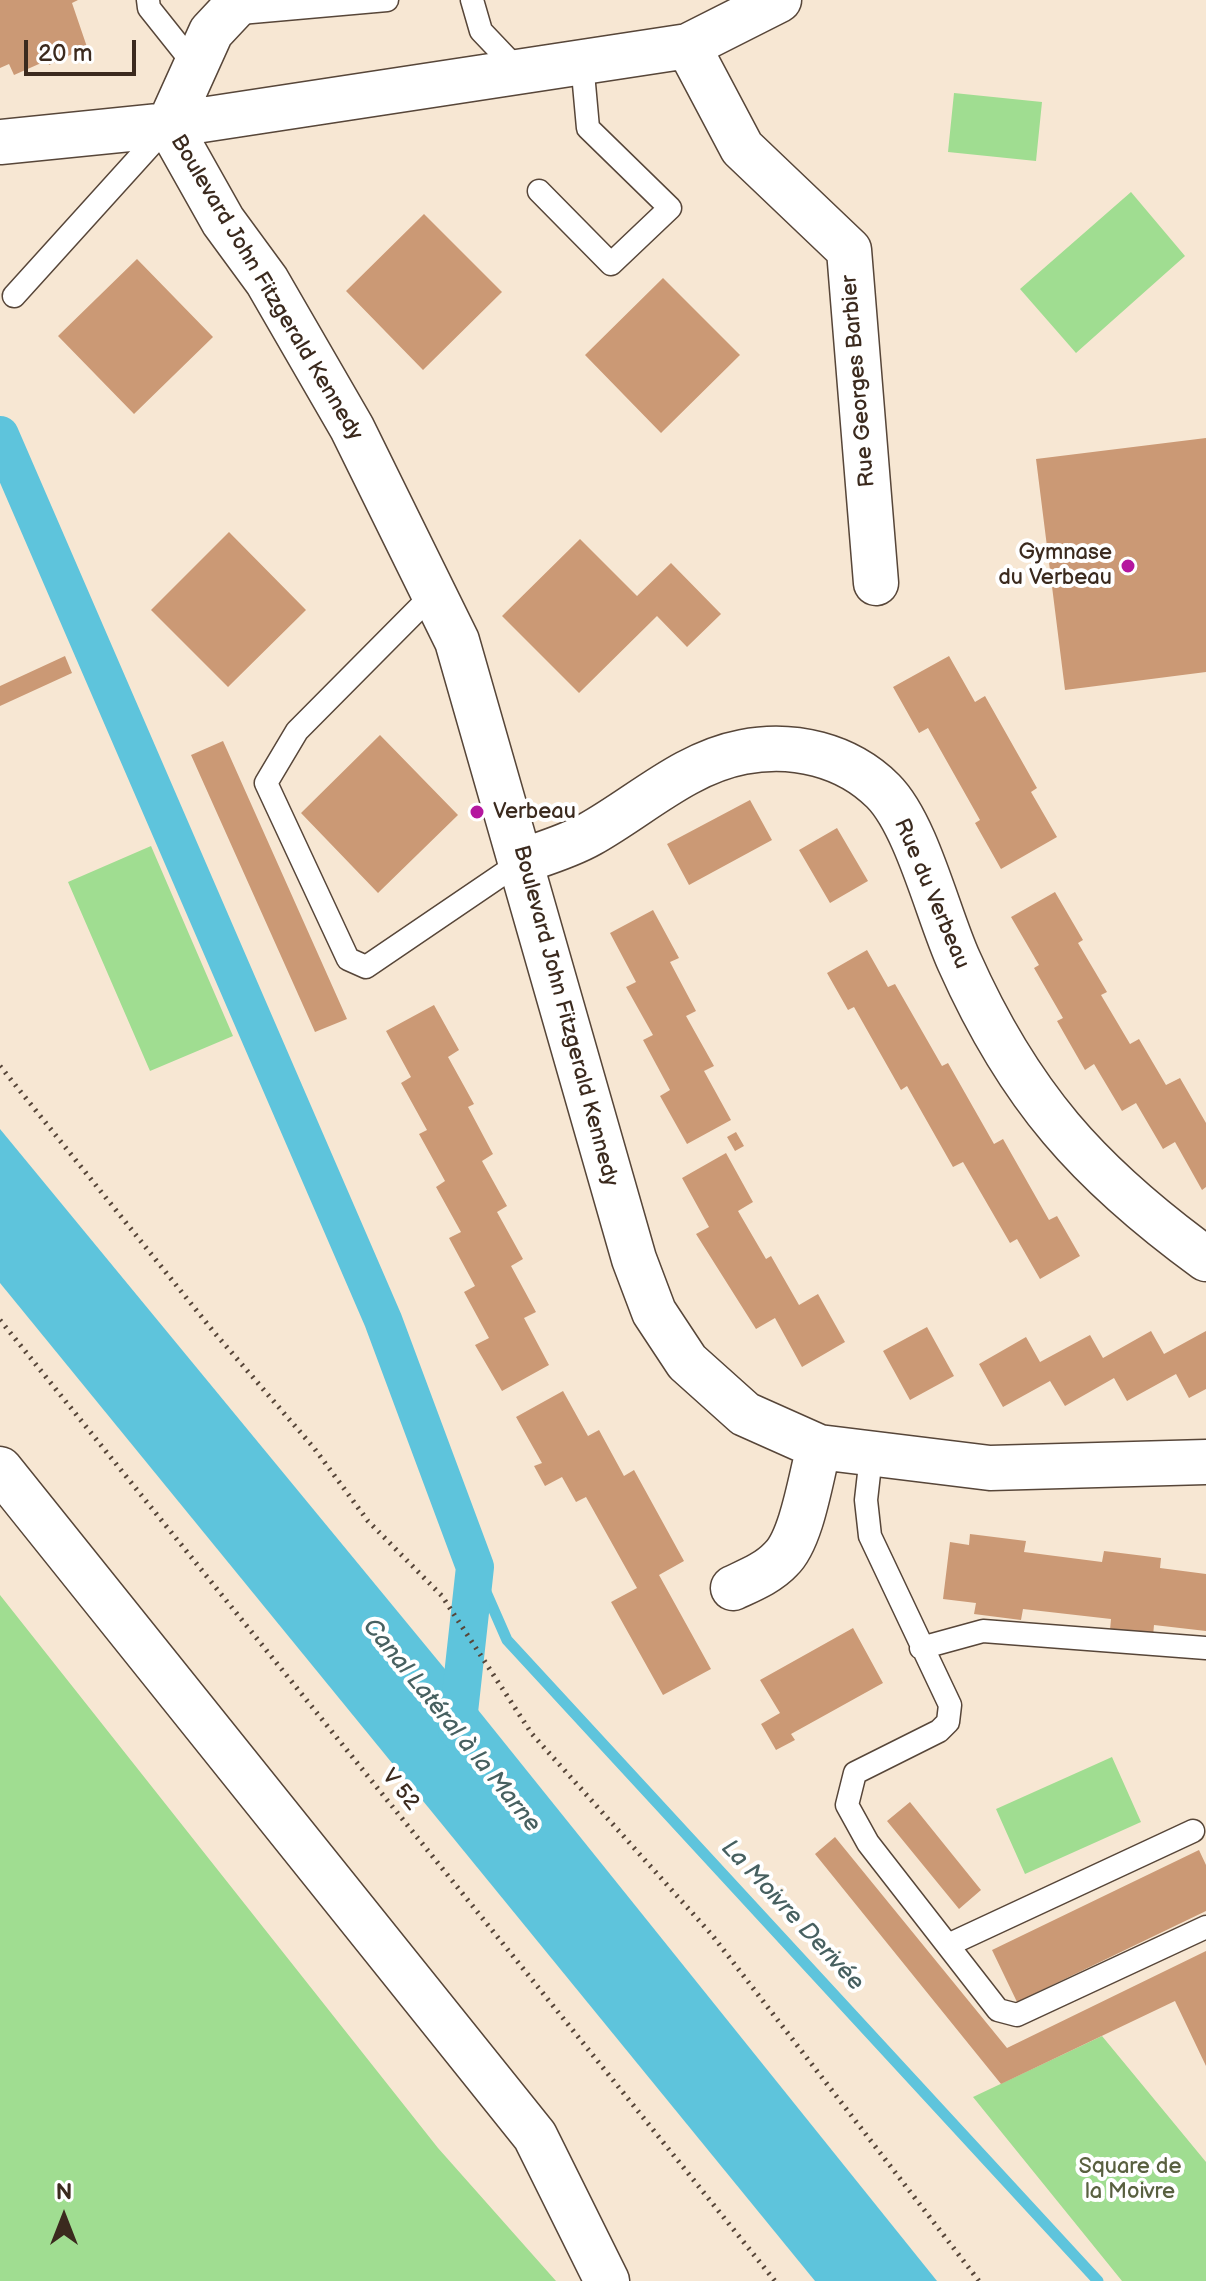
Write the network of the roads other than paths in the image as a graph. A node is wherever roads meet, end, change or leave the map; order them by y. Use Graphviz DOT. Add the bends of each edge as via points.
graph roads {
  1 [pos="148,0"];
  2 [pos="387,0"];
  3 [pos="472,0"];
  4 [pos="779,0"];
  5 [pos="234,7"];
  6 [pos="688,46"];
  7 [pos="582,62"];
  8 [pos="196,67"];
  9 [pos="520,72"];
  10 [pos="169,125"];
  11 [pos="0,142"];
  12 [pos="539,191"];
  13 [pos="14,296"];
  14 [pos="876,583"];
  15 [pos="433,594"];
  16 [pos="522,861"];
  17 [pos="1206,1259"];
  18 [pos="819,1447"];
  19 [pos="871,1456"];
  20 [pos="1206,1462"];
  21 [pos="0,1469"];
  22 [pos="733,1588"];
  23 [pos="921,1648"];
  24 [pos="1206,1648"];
  25 [pos="1193,1831"];
  26 [pos="1206,1927"];
  27 [pos="948,1945"];
  28 [pos="607,2281"];
  1 -- 8 [label="lane"];
  2 -- 5 [label="lane"];
  3 -- 9 [label="lane" via="481,31"];
  4 -- 6 [label="street"];
  5 -- 8 [label="street" via="211,32"];
  6 -- 7 [label="street"];
  6 -- 14 [label="street, Rue Georges Barbier" via="742,148 849,250"];
  7 -- 9 [label="street"];
  7 -- 12 [label="lane" via="588,128 670,208 611,264"];
  8 -- 10 [label="street"];
  9 -- 10 [label="street"];
  10 -- 11 [label="street, Boulevard John Fitzgerald Kennedy"];
  10 -- 13 [label="lane"];
  10 -- 15 [label="street, Boulevard John Fitzgerald Kennedy" via="352,428"];
  15 -- 16 [label="street, Boulevard John Fitzgerald Kennedy" via="457,641"];
  15 -- 16 [label="lane" via="297,731 266,783 348,959 366,967"];
  16 -- 17 [label="street, Rue du Verbeau" via="588,835 671,782 743,752 772,748 818,753 870,779 886,794 906,828 963,971 1034,1096 1091,1166"];
  16 -- 18 [label="street, Boulevard John Fitzgerald Kennedy" via="604,1163 654,1312 687,1362 713,1388 745,1414"];
  18 -- 19 [label="street, Boulevard John Fitzgerald Kennedy"];
  18 -- 22 [label="street" via="783,1558"];
  19 -- 20 [label="street, Boulevard John Fitzgerald Kennedy" via="990,1468"];
  19 -- 23 [label="lane" via="866,1500 870,1536"];
  21 -- 28 [label="street" via="535,2136"];
  23 -- 24 [label="lane" via="983,1631"];
  23 -- 27 [label="lane" via="950,1705 948,1722 855,1773 847,1805 868,1843"];
  25 -- 27 [label="lane"];
  26 -- 27 [label="lane" via="1017,2015 998,2010"];
}
